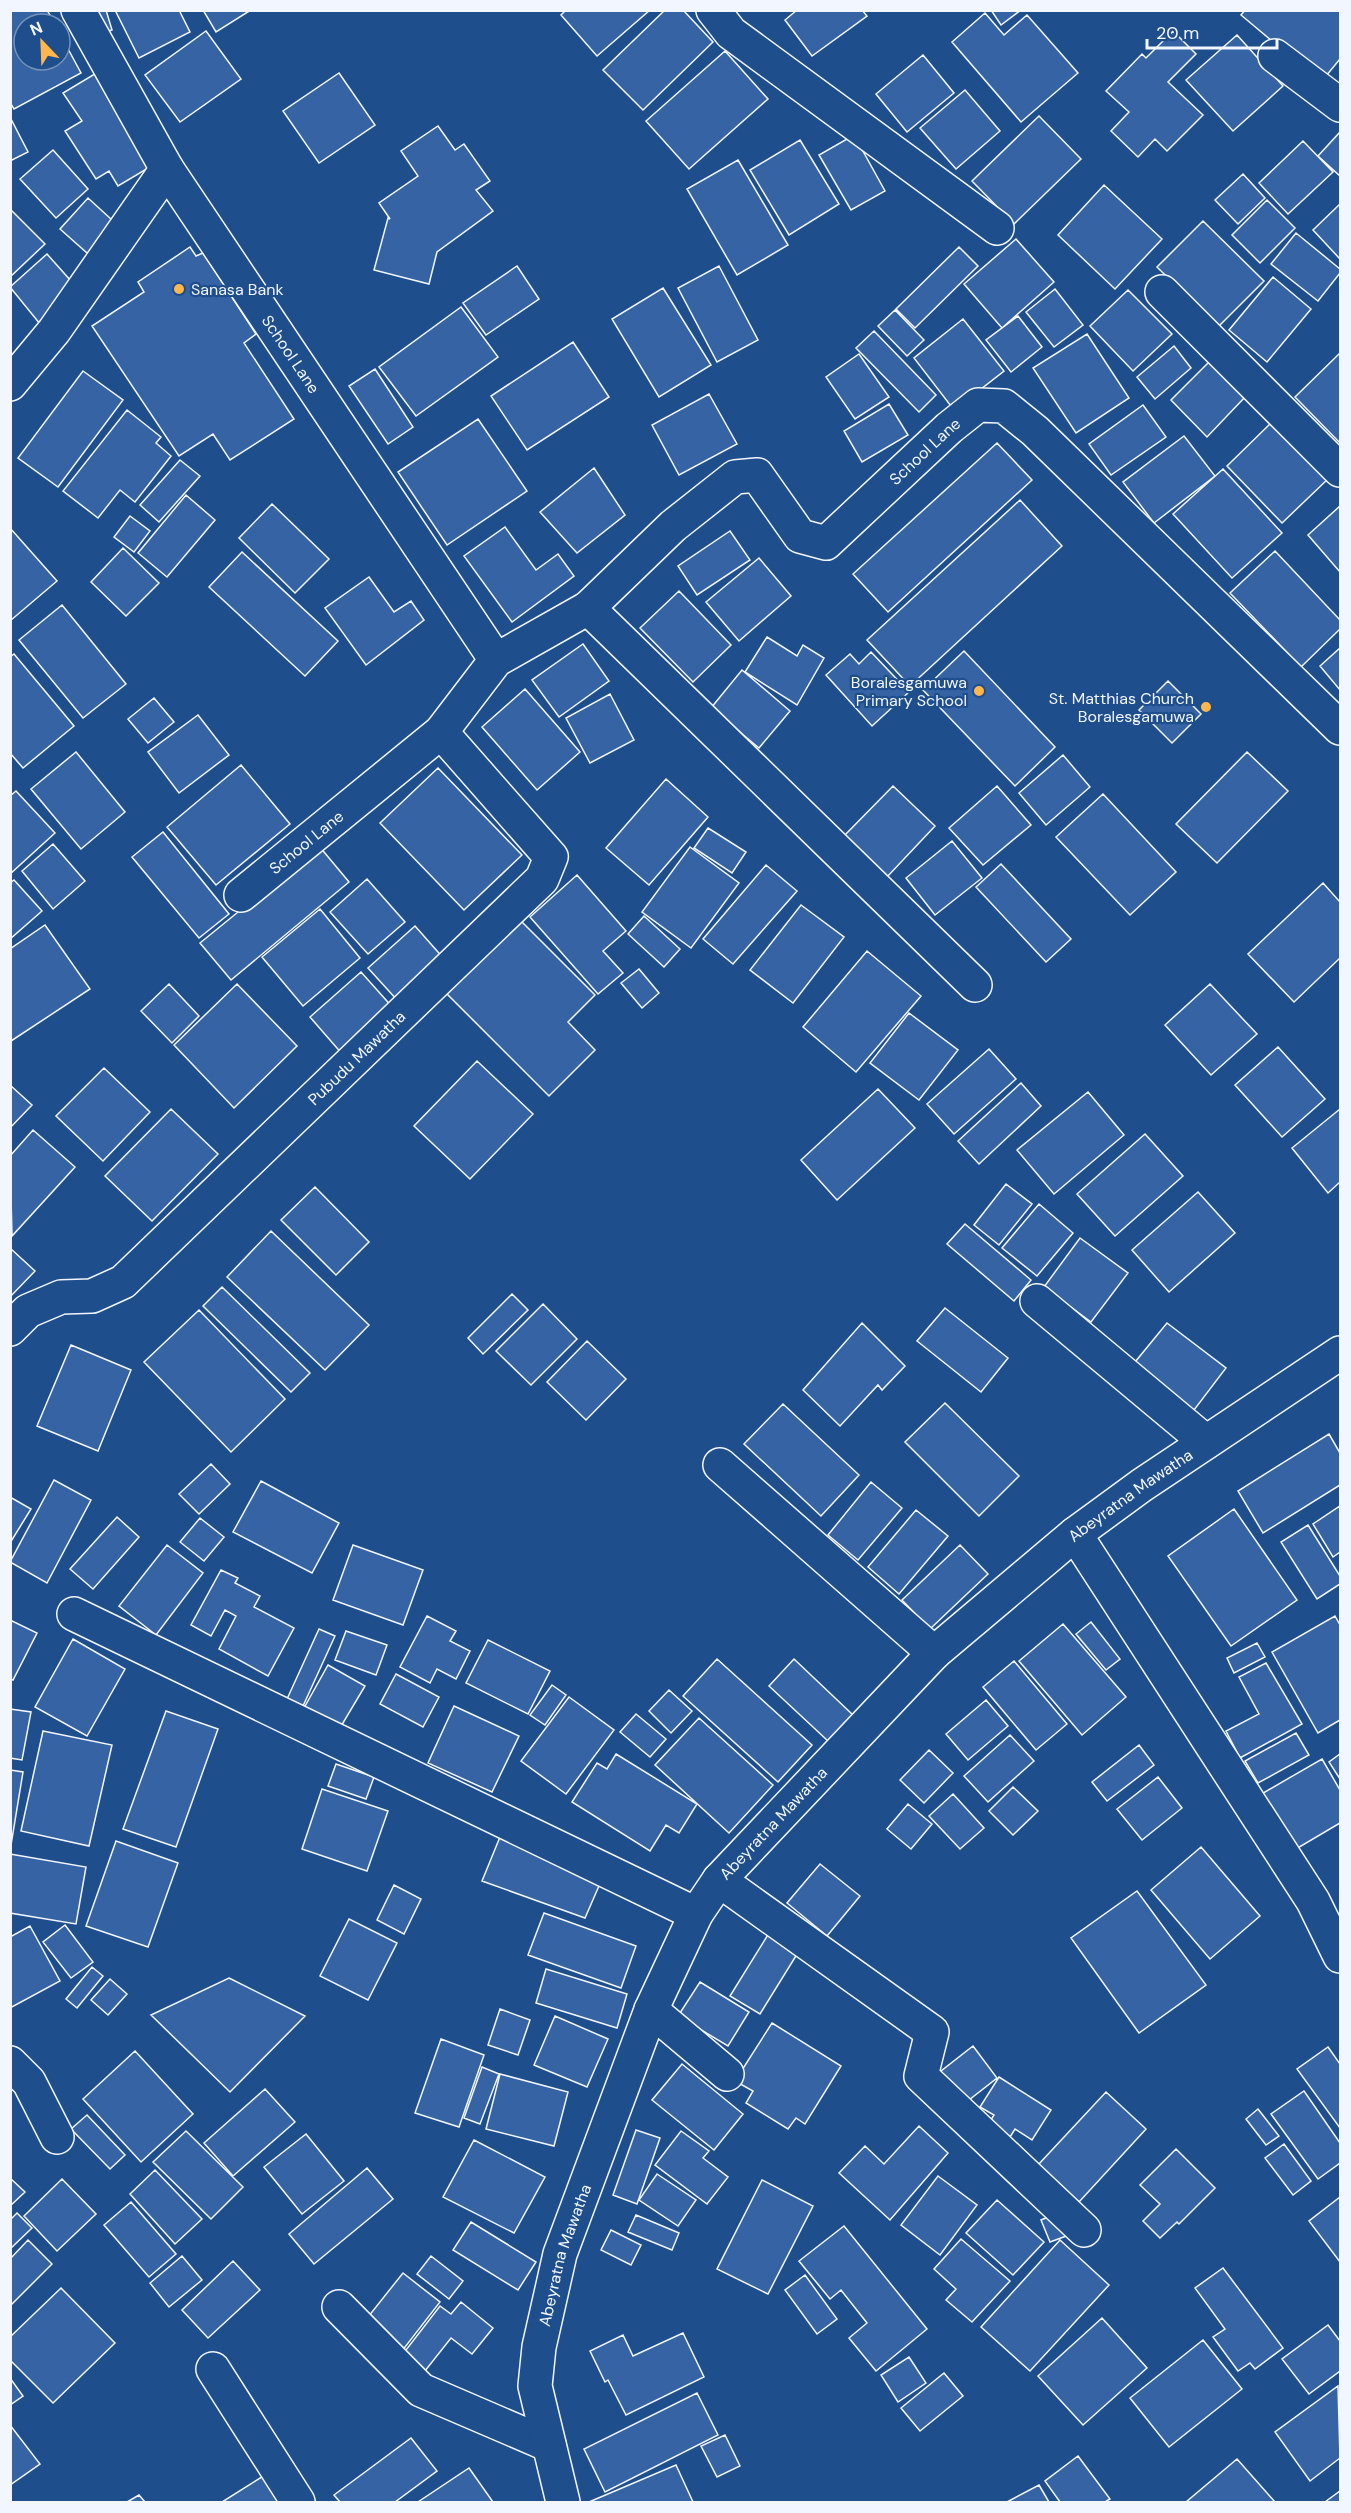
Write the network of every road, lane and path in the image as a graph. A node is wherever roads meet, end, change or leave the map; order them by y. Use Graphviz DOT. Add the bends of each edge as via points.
graph roads {
  1 [pos="78,10"];
  2 [pos="713,10"];
  3 [pos="1275,56"];
  4 [pos="1341,105"];
  5 [pos="166,169"];
  6 [pos="997,228"];
  7 [pos="1162,292"];
  8 [pos="10,384"];
  9 [pos="1341,470"];
  10 [pos="588,608"];
  11 [pos="496,660"];
  12 [pos="1341,729"];
  13 [pos="441,732"];
  14 [pos="241,895"];
  15 [pos="975,985"];
  16 [pos="1037,1301"];
  17 [pos="10,1329"];
  18 [pos="1337,1361"];
  19 [pos="1206,1442"];
  20 [pos="720,1466"];
  21 [pos="1075,1534"];
  22 [pos="74,1614"];
  23 [pos="934,1653"];
  24 [pos="719,1880"];
  25 [pos="696,1914"];
  26 [pos="1341,1956"];
  27 [pos="651,2010"];
  28 [pos="10,2063"];
  29 [pos="727,2074"];
  30 [pos="57,2137"];
  31 [pos="1084,2230"];
  32 [pos="339,2307"];
  33 [pos="213,2369"];
  34 [pos="549,2445"];
  35 [pos="298,2502"];
  36 [pos="563,2502"];
  1 -- 5 [label="street, School Lane"];
  2 -- 6 [label="street" via="731,33"];
  3 -- 4 [label="street"];
  5 -- 8 [label="street" via="54,331"];
  5 -- 11 [label="street, School Lane"];
  7 -- 9 [label="street"];
  10 -- 11 [label="street, School Lane"];
  10 -- 12 [label="street, School Lane" via="673,526 735,477 757,475 800,536 826,543 978,405 1004,406 1035,431"];
  10 -- 15 [label="street"];
  11 -- 13 [label="street, School Lane"];
  13 -- 14 [label="street, School Lane"];
  13 -- 17 [label="street, Pubudu Mawatha" via="551,857 542,879 123,1282 92,1296 61,1297 28,1311"];
  16 -- 19 [label="street"];
  18 -- 19 [label="street, Abeyratna Mawatha"];
  19 -- 21 [label="street, Abeyratna Mawatha"];
  20 -- 23 [label="street"];
  21 -- 23 [label="street, Abeyratna Mawatha"];
  21 -- 26 [label="street" via="1313,1901"];
  22 -- 25 [label="street"];
  23 -- 24 [label="street, Abeyratna Mawatha"];
  24 -- 25 [label="street, Abeyratna Mawatha"];
  24 -- 31 [label="street" via="932,2032 921,2076"];
  25 -- 27 [label="street, Abeyratna Mawatha"];
  27 -- 29 [label="street"];
  27 -- 34 [label="street, Abeyratna Mawatha" via="560,2254 539,2347 535,2386"];
  28 -- 30 [label="street" via="29,2082"];
  32 -- 34 [label="street" via="421,2390"];
  33 -- 35 [label="street"];
  34 -- 36 [label="street, Abeyratna Mawatha"];
}
